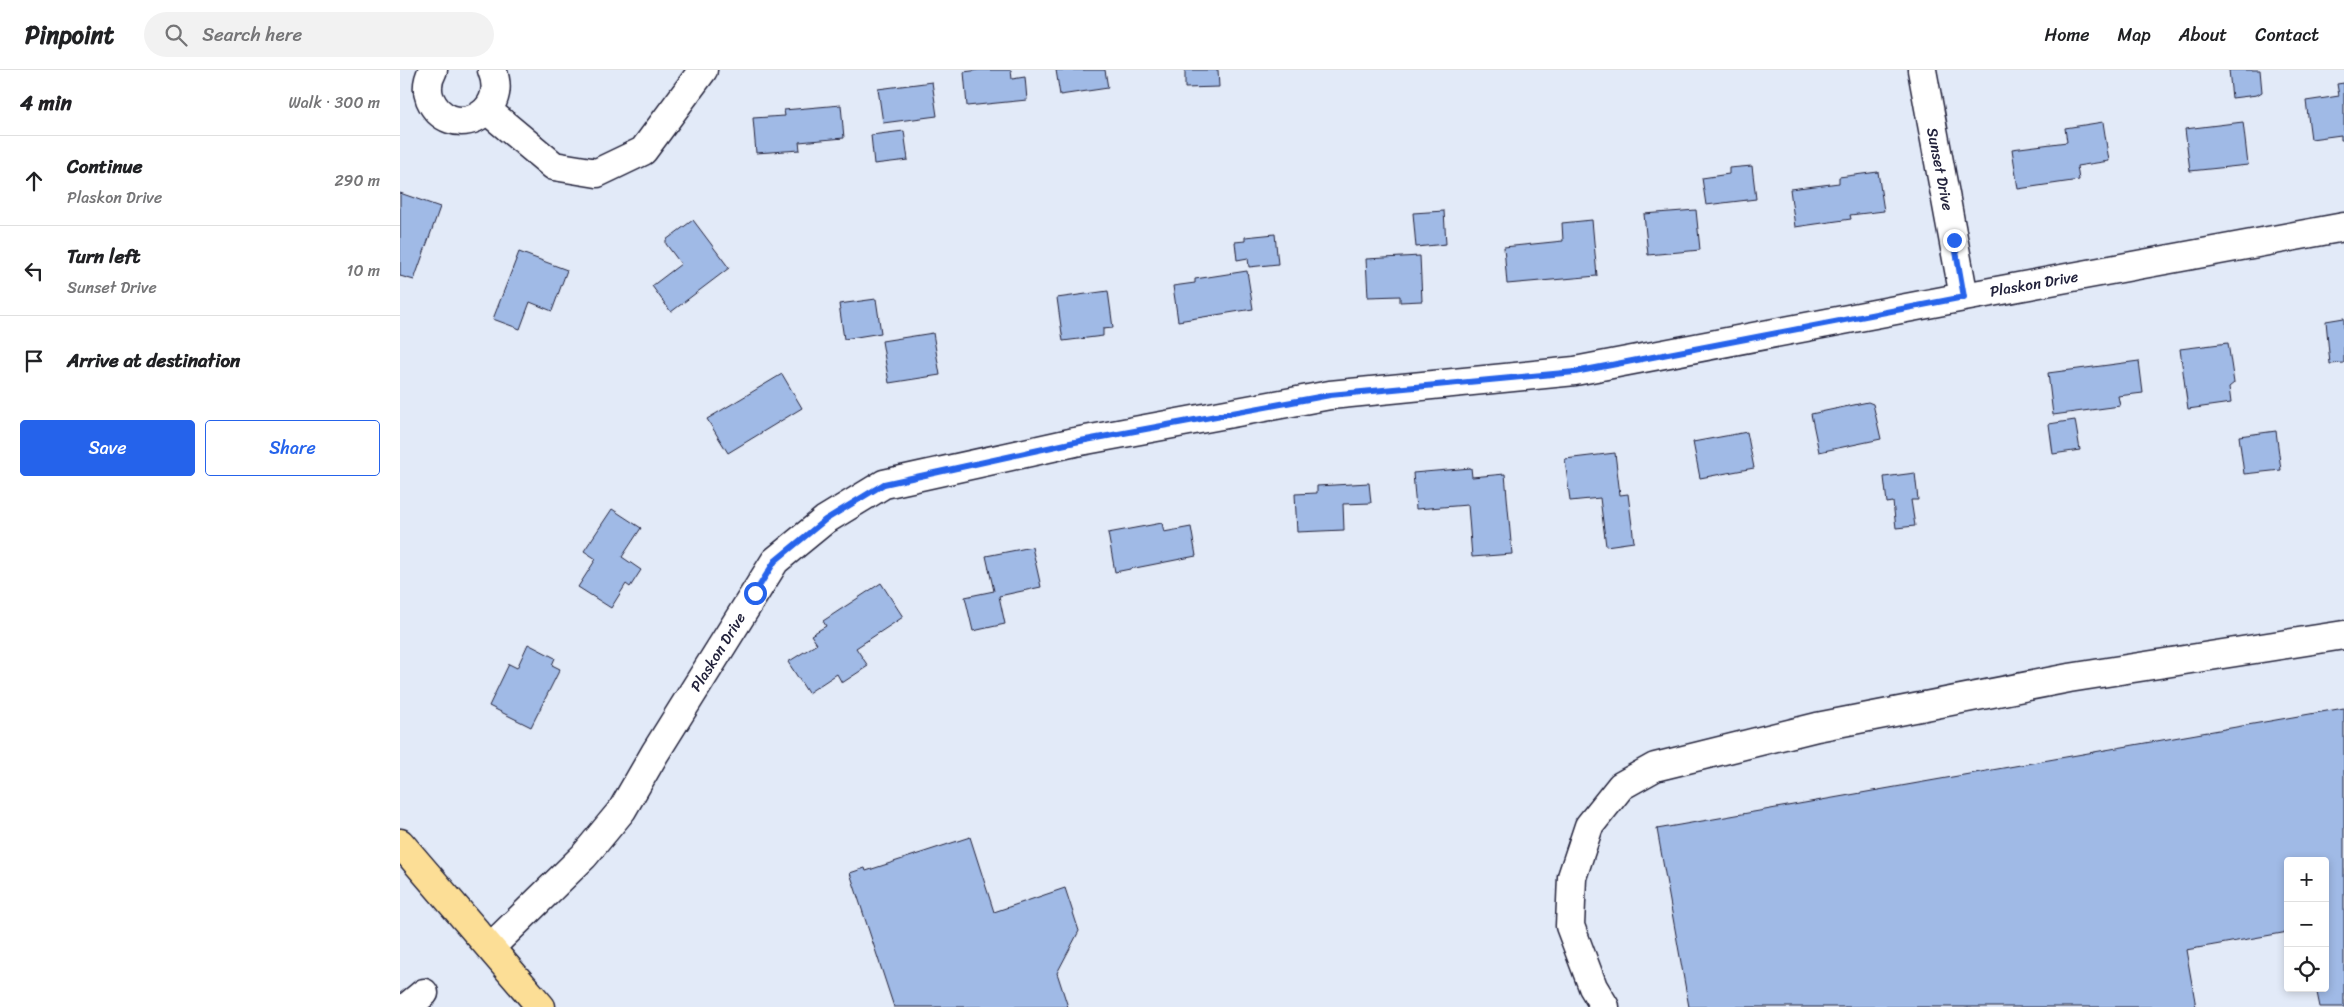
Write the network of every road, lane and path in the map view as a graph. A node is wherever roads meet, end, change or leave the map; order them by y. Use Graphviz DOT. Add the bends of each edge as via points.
graph roads {
  1 [pos="433,70"];
  2 [pos="492,70"];
  3 [pos="703,70"];
  4 [pos="1922,70"];
  5 [pos="488,110"];
  6 [pos="2344,228"];
  7 [pos="1964,297"];
  8 [pos="2344,635"];
  9 [pos="400,843"];
  10 [pos="491,947"];
  11 [pos="541,1007"];
  12 [pos="1605,1007"];
  1 -- 5 [label="street" via="428,90 434,107 440,113 449,119 464,121 479,117"];
  2 -- 5 [label="street" via="496,88"];
  3 -- 5 [label="street" via="643,151 597,173 554,166"];
  4 -- 7 [label="street, Sunset Drive"];
  6 -- 7 [label="street, Plaskon Drive"];
  7 -- 10 [label="street, Plaskon Drive" via="1575,372 1330,395 1075,442 884,484 825,520 775,561 622,810 584,856"];
  8 -- 12 [label="street" via="2069,678 1817,727 1655,767 1621,786 1589,826 1572,877 1570,926 1593,987"];
  9 -- 10 [label="main road"];
  10 -- 11 [label="main road"];
}
